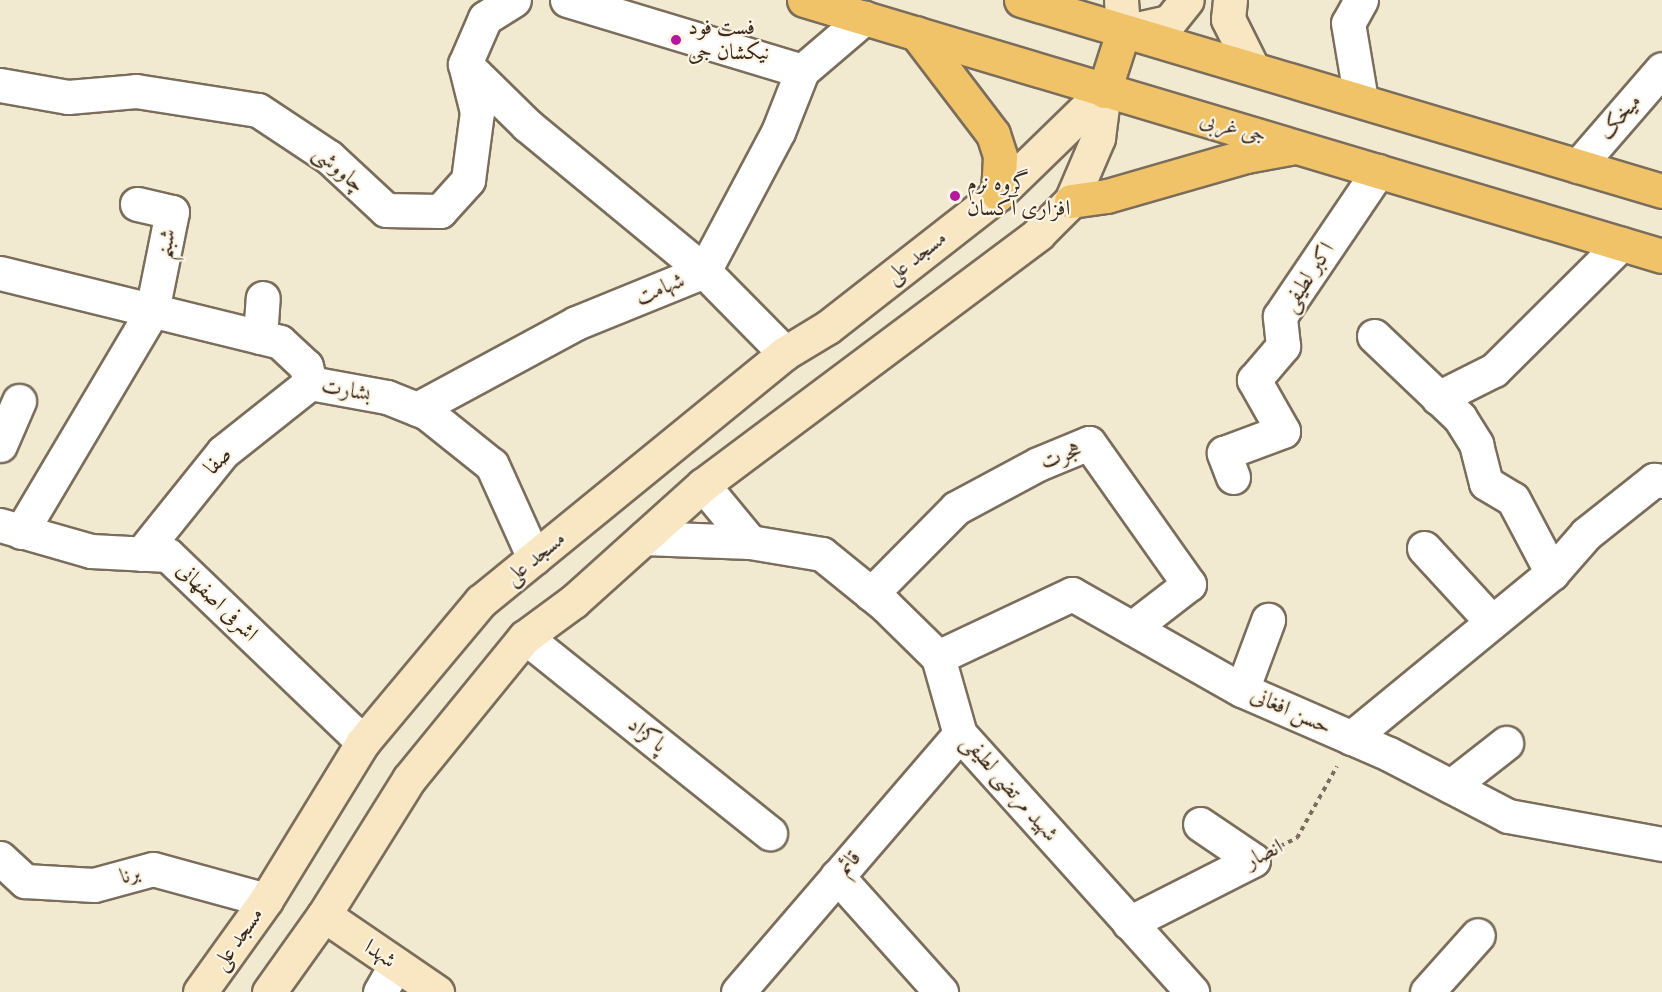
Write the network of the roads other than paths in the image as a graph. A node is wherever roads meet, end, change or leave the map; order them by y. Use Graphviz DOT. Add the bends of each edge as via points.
graph roads {
  1 [pos="514,0"];
  2 [pos="567,0"];
  3 [pos="804,0"];
  4 [pos="1021,0"];
  5 [pos="1121,0"];
  6 [pos="1187,0"];
  7 [pos="1230,0"];
  8 [pos="1361,0"];
  9 [pos="864,18"];
  10 [pos="1123,32"];
  11 [pos="916,33"];
  12 [pos="465,64"];
  13 [pos="1252,67"];
  14 [pos="1662,69"];
  15 [pos="802,71"];
  16 [pos="0,85"];
  17 [pos="1104,91"];
  18 [pos="1361,100"];
  19 [pos="1298,147"];
  20 [pos="1578,166"];
  21 [pos="1378,171"];
  22 [pos="1662,191"];
  23 [pos="998,194"];
  24 [pos="1071,201"];
  25 [pos="137,204"];
  26 [pos="1621,244"];
  27 [pos="1662,256"];
  28 [pos="704,271"];
  29 [pos="0,273"];
  30 [pos="263,298"];
  31 [pos="152,310"];
  32 [pos="1374,336"];
  33 [pos="260,337"];
  34 [pos="785,353"];
  35 [pos="310,383"];
  36 [pos="1438,398"];
  37 [pos="19,401"];
  38 [pos="417,409"];
  39 [pos="0,445"];
  40 [pos="1233,477"];
  41 [pos="1662,481"];
  42 [pos="703,485"];
  43 [pos="11,528"];
  44 [pos="644,538"];
  45 [pos="750,542"];
  46 [pos="1424,548"];
  47 [pos="141,554"];
  48 [pos="534,558"];
  49 [pos="1552,573"];
  50 [pos="871,594"];
  51 [pos="1268,620"];
  52 [pos="1492,622"];
  53 [pos="1132,628"];
  54 [pos="525,637"];
  55 [pos="938,657"];
  56 [pos="1242,690"];
  57 [pos="960,734"];
  58 [pos="1352,738"];
  59 [pos="363,742"];
  60 [pos="1506,743"];
  61 [pos="1450,786"];
  62 [pos="1200,824"];
  63 [pos="770,833"];
  64 [pos="1662,844"];
  65 [pos="0,858"];
  66 [pos="837,876"];
  67 [pos="266,900"];
  68 [pos="324,915"];
  69 [pos="1130,923"];
  70 [pos="1478,935"];
  71 [pos="396,964"];
  72 [pos="200,992"];
  73 [pos="269,992"];
  74 [pos="380,992"];
  75 [pos="437,992"];
  76 [pos="738,992"];
  77 [pos="941,992"];
  78 [pos="1192,992"];
  79 [pos="1427,992"];
  1 -- 12 [label="street" via="485,18"];
  2 -- 15 [label="street"];
  3 -- 9 [label="main road, جی غربی"];
  4 -- 10 [label="main road"];
  5 -- 10 [label="main road"];
  6 -- 10 [label="main road" via="1169,22"];
  7 -- 13 [label="main road" via="1228,19"];
  8 -- 18 [label="street" via="1348,23"];
  9 -- 11 [label="main road, جی غربی"];
  9 -- 15 [label="street"];
  10 -- 13 [label="main road"];
  10 -- 17 [label="main road"];
  11 -- 17 [label="main road, جی غربی"];
  11 -- 23 [label="main road" via="993,134 1000,156"];
  12 -- 16 [label="street, چاووشی" via="477,112 468,180 440,211 386,210 329,156 258,110 136,91 68,97"];
  12 -- 28 [label="street" via="527,125"];
  13 -- 18 [label="main road"];
  14 -- 20 [label="street, میخک"];
  15 -- 28 [label="street, شهامت" via="778,132"];
  17 -- 19 [label="main road, جی غربی"];
  17 -- 23 [label="main road, مسجد علی"];
  17 -- 24 [label="main road" via="1098,138"];
  18 -- 20 [label="main road"];
  19 -- 21 [label="main road, جی غربی"];
  19 -- 24 [label="main road" via="1246,156 1107,196"];
  20 -- 22 [label="main road"];
  21 -- 26 [label="main road, جی غربی"];
  21 -- 40 [label="street, اکبر لطیفی" via="1280,316 1283,346 1254,380 1283,431 1224,453"];
  23 -- 34 [label="main road, مسجد علی" via="828,327"];
  24 -- 42 [label="main road" via="1038,234"];
  25 -- 31 [label="street, شبنم" via="172,212"];
  26 -- 27 [label="main road, جی غربی"];
  26 -- 36 [label="street" via="1494,370"];
  28 -- 34 [label="street"];
  28 -- 38 [label="street, شهامت" via="576,323"];
  29 -- 31 [label="street, بشارت"];
  30 -- 33 [label="street"];
  31 -- 33 [label="street, بشارت"];
  31 -- 43 [label="street"];
  32 -- 36 [label="street"];
  33 -- 35 [label="street, بشارت" via="280,342 306,366"];
  34 -- 48 [label="main road, مسجد علی"];
  35 -- 38 [label="street, بشارت" via="387,397"];
  35 -- 47 [label="street, صفا" via="224,452"];
  36 -- 49 [label="street" via="1460,418 1476,444 1486,483 1513,499"];
  37 -- 39 [label="street"];
  38 -- 48 [label="street, بشارت" via="428,413 492,465"];
  41 -- 49 [label="street" via="1654,480 1586,534"];
  42 -- 44 [label="main road"];
  42 -- 45 [label="street"];
  43 -- 47 [label="street, اشرفی اصفهانی" via="91,551"];
  44 -- 45 [label="street"];
  44 -- 54 [label="main road" via="574,601"];
  45 -- 50 [label="street" via="822,554"];
  46 -- 52 [label="street"];
  47 -- 59 [label="street, اشرفی اصفهانی" via="168,555"];
  48 -- 59 [label="main road, مسجد علی" via="482,601"];
  49 -- 52 [label="street"];
  50 -- 53 [label="street, هجرت" via="956,508 1089,442 1189,584"];
  50 -- 55 [label="street"];
  51 -- 56 [label="street"];
  52 -- 58 [label="street"];
  53 -- 55 [label="street, حسن افغانی" via="1072,594"];
  53 -- 56 [label="street, حسن افغانی"];
  54 -- 63 [label="street, پاکزاد"];
  54 -- 68 [label="main road" via="409,778"];
  55 -- 57 [label="street, شهید مرتضی لطیفی"];
  56 -- 58 [label="street, حسن افغانی"];
  57 -- 66 [label="street, قائم"];
  57 -- 69 [label="street, شهید مرتضی لطیفی"];
  58 -- 61 [label="street, حسن افغانی"];
  59 -- 67 [label="main road, مسجد علی"];
  60 -- 61 [label="street"];
  61 -- 64 [label="street, حسن افغانی" via="1508,816"];
  62 -- 69 [label="street, انصار" via="1253,860"];
  65 -- 67 [label="street, برنا" via="25,881 94,885 153,869"];
  66 -- 76 [label="street, قائم"];
  66 -- 77 [label="street"];
  67 -- 72 [label="main road, مسجد علی"];
  68 -- 71 [label="main road, شهدا"];
  68 -- 73 [label="main road"];
  69 -- 78 [label="street, شهید مرتضی لطیفی"];
  70 -- 79 [label="street"];
  71 -- 74 [label="street"];
  71 -- 75 [label="main road, شهدا"];
}
